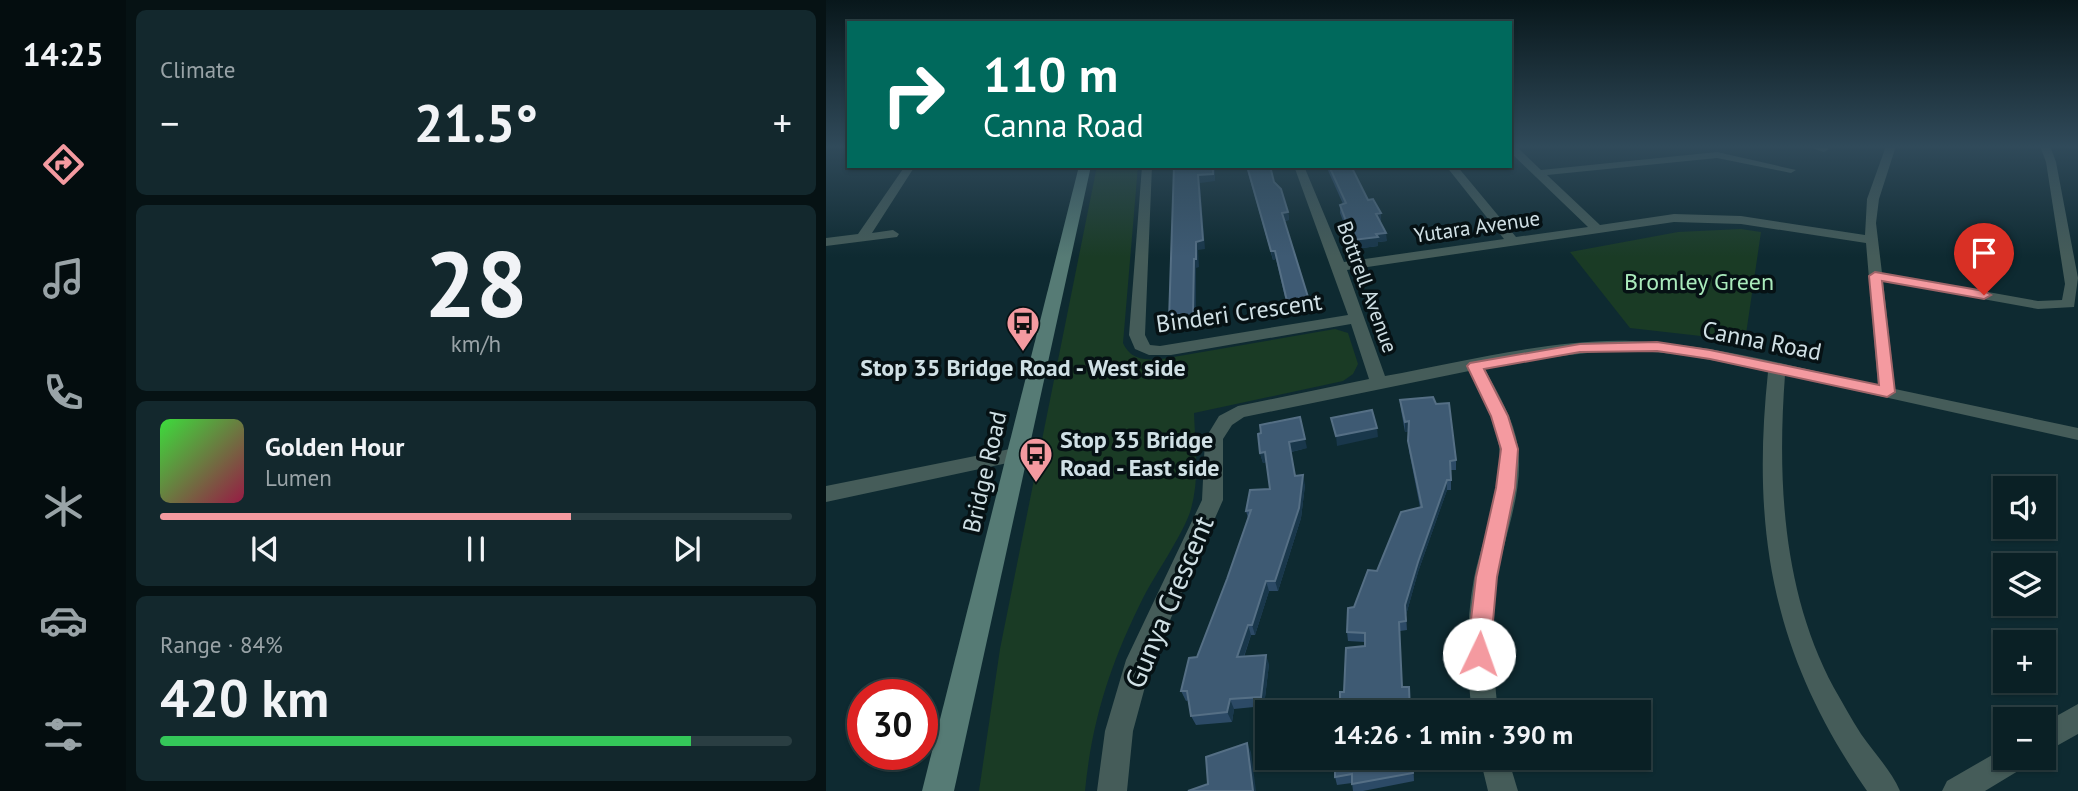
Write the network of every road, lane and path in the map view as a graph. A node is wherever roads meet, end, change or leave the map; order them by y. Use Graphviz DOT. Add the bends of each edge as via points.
graph roads {
  1 [pos="899,183"];
  2 [pos="1080,183"];
  3 [pos="1146,183"];
  4 [pos="1306,183"];
  5 [pos="1465,183"];
  6 [pos="1549,183"];
  7 [pos="1878,183"];
  8 [pos="2055,183"];
  9 [pos="1596,229"];
  10 [pos="892,234"];
  11 [pos="862,238"];
  12 [pos="1870,240"];
  13 [pos="1512,241"];
  14 [pos="826,242"];
  15 [pos="1339,267"];
  16 [pos="1875,276"];
  17 [pos="1357,318"];
  18 [pos="1475,366"];
  19 [pos="1777,368"];
  20 [pos="1379,382"];
  21 [pos="1887,392"];
  22 [pos="1227,417"];
  23 [pos="2078,434"];
  24 [pos="1015,455"];
  25 [pos="826,494"];
  26 [pos="1484,700"];
  27 [pos="2078,718"];
  28 [pos="2056,732"];
  29 [pos="1497,770"];
  30 [pos="1993,770"];
  31 [pos="938,791"];
  32 [pos="1112,791"];
  33 [pos="1503,791"];
  34 [pos="1885,791"];
  35 [pos="1957,791"];
  1 -- 11 [label="street"];
  2 -- 24 [label="main road, Bridge Road"];
  3 -- 17 [label="street, Binderi Crescent" via="1138,335 1143,348 1171,350"];
  4 -- 15 [label="street, Bottrell Avenue"];
  5 -- 13 [label="street"];
  6 -- 9 [label="street"];
  7 -- 12 [label="street"];
  8 -- 16 [label="street" via="2072,284 2070,304 2038,305"];
  9 -- 12 [label="street, Yutara Avenue" via="1664,219 1715,218"];
  9 -- 13 [label="street, Yutara Avenue"];
  10 -- 11 [label="street"];
  11 -- 14 [label="street"];
  12 -- 16 [label="street"];
  13 -- 15 [label="street, Yutara Avenue"];
  15 -- 17 [label="street, Bottrell Avenue"];
  16 -- 21 [label="street"];
  17 -- 20 [label="street, Bottrell Avenue"];
  18 -- 19 [label="street, Canna Road" via="1568,349 1631,345 1682,349"];
  18 -- 20 [label="street, Canna Road"];
  18 -- 26 [label="street" via="1509,449 1481,611"];
  19 -- 21 [label="street, Canna Road"];
  19 -- 34 [label="street" via="1773,481 1786,600 1814,676 1857,754"];
  20 -- 22 [label="street, Canna Road" via="1252,407"];
  21 -- 23 [label="street, Canna Road"];
  22 -- 32 [label="street, Gunya Crescent" via="1214,440 1214,494 1207,516 1154,624 1126,703"];
  24 -- 25 [label="street"];
  24 -- 31 [label="main road, Bridge Road"];
  27 -- 28 [label="street"];
  29 -- 33 [label="street"];
  30 -- 35 [label="street"];
}
